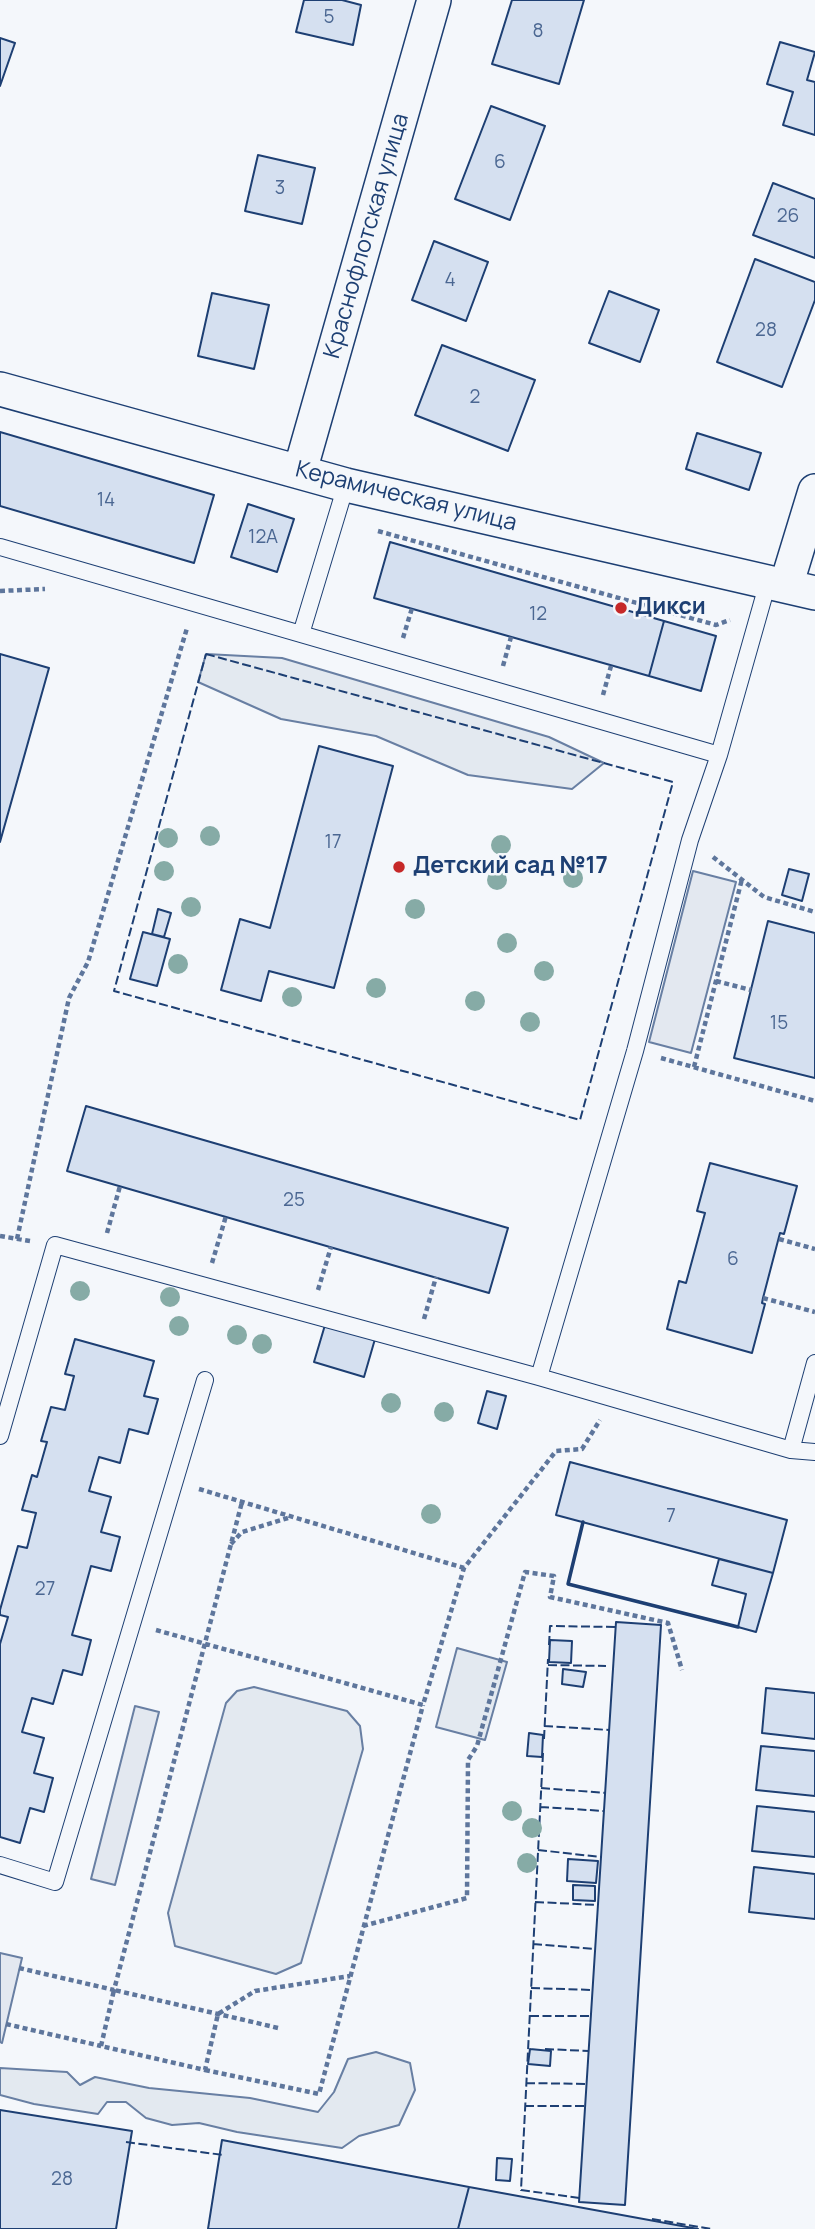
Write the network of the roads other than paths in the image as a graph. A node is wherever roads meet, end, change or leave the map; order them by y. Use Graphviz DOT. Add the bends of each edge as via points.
graph roads {
  1 [pos="434,0"];
  2 [pos="0,389"];
  3 [pos="300,471"];
  4 [pos="346,485"];
  5 [pos="815,491"];
  6 [pos="0,547"];
  7 [pos="790,587"];
  8 [pos="302,634"];
  9 [pos="719,755"];
  10 [pos="815,1363"];
  11 [pos="539,1377"];
  12 [pos="205,1380"];
  13 [pos="0,1436"];
  14 [pos="791,1450"];
  15 [pos="815,1452"];
  16 [pos="0,1866"];
  1 -- 3 [label="street, Краснофлотская улица"];
  2 -- 3 [label="street, Керамическая улица"];
  3 -- 4 [label="street, Керамическая улица"];
  4 -- 7 [label="street, Керамическая улица"];
  4 -- 8 [label="lane"];
  5 -- 7 [label="street"];
  6 -- 8 [label="lane"];
  7 -- 9 [label="lane"];
  8 -- 9 [label="lane"];
  9 -- 11 [label="lane" via="690,840 635,1051"];
  10 -- 14 [label="lane"];
  11 -- 13 [label="lane" via="55,1245"];
  11 -- 14 [label="lane"];
  12 -- 16 [label="lane" via="55,1882"];
  14 -- 15 [label="lane"];
}
